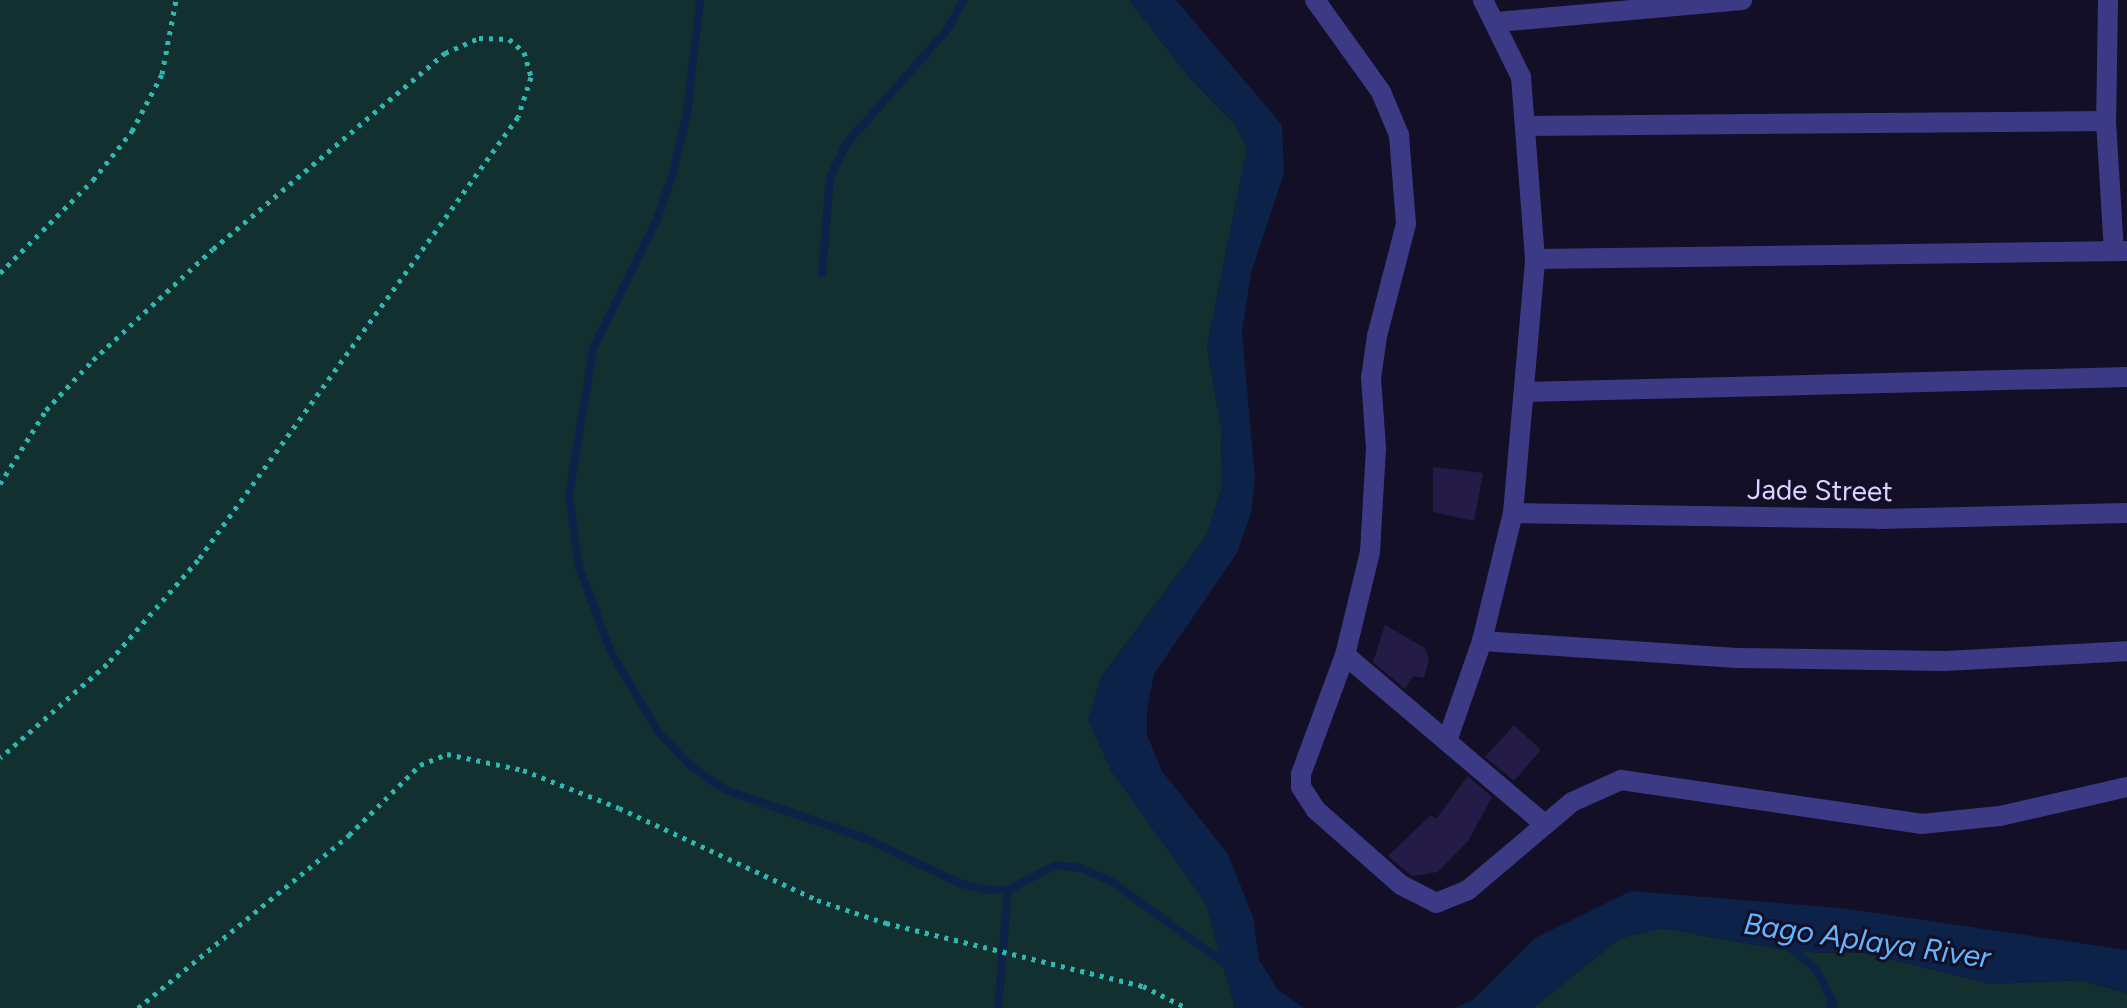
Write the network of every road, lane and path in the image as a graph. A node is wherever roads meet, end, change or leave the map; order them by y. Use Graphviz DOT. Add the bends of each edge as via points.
graph roads {
  1 [pos="176,0"];
  2 [pos="1315,0"];
  3 [pos="1483,0"];
  4 [pos="1742,0"];
  5 [pos="2108,0"];
  6 [pos="1497,22"];
  7 [pos="2106,121"];
  8 [pos="1525,126"];
  9 [pos="2120,251"];
  10 [pos="1535,259"];
  11 [pos="0,273"];
  12 [pos="2127,377"];
  13 [pos="1524,392"];
  14 [pos="0,484"];
  15 [pos="1513,513"];
  16 [pos="2127,513"];
  17 [pos="1482,641"];
  18 [pos="2127,651"];
  19 [pos="1345,655"];
  20 [pos="1447,741"];
  21 [pos="0,758"];
  22 [pos="2127,787"];
  23 [pos="1544,824"];
  24 [pos="138,1008"];
  25 [pos="1187,1008"];
  1 -- 11 [label="path" via="162,74 132,131 93,180"];
  2 -- 19 [label="street" via="1381,92 1399,135 1405,209 1371,378 1376,513"];
  3 -- 6 [label="street"];
  4 -- 6 [label="street"];
  5 -- 7 [label="street"];
  6 -- 8 [label="street" via="1521,77"];
  7 -- 8 [label="street"];
  7 -- 9 [label="street"];
  8 -- 10 [label="street"];
  9 -- 10 [label="street"];
  10 -- 13 [label="street"];
  12 -- 13 [label="street"];
  13 -- 15 [label="street"];
  14 -- 21 [label="path" via="46,410 93,360 213,249 445,53 479,38 509,39 524,52 531,77 518,117 198,560 107,664"];
  15 -- 16 [label="street, Jade Street" via="1880,519"];
  15 -- 17 [label="street"];
  17 -- 18 [label="street" via="1736,658 1945,661"];
  17 -- 20 [label="street"];
  19 -- 20 [label="street"];
  19 -- 23 [label="street" via="1303,763 1301,787 1316,810 1401,885 1436,903 1453,899"];
  20 -- 23 [label="street"];
  22 -- 23 [label="street" via="2000,816 1921,824 1621,780 1594,789"];
  24 -- 25 [label="path" via="349,835 420,765 447,754 523,770 619,808 817,900 886,923 1143,986"];
}
